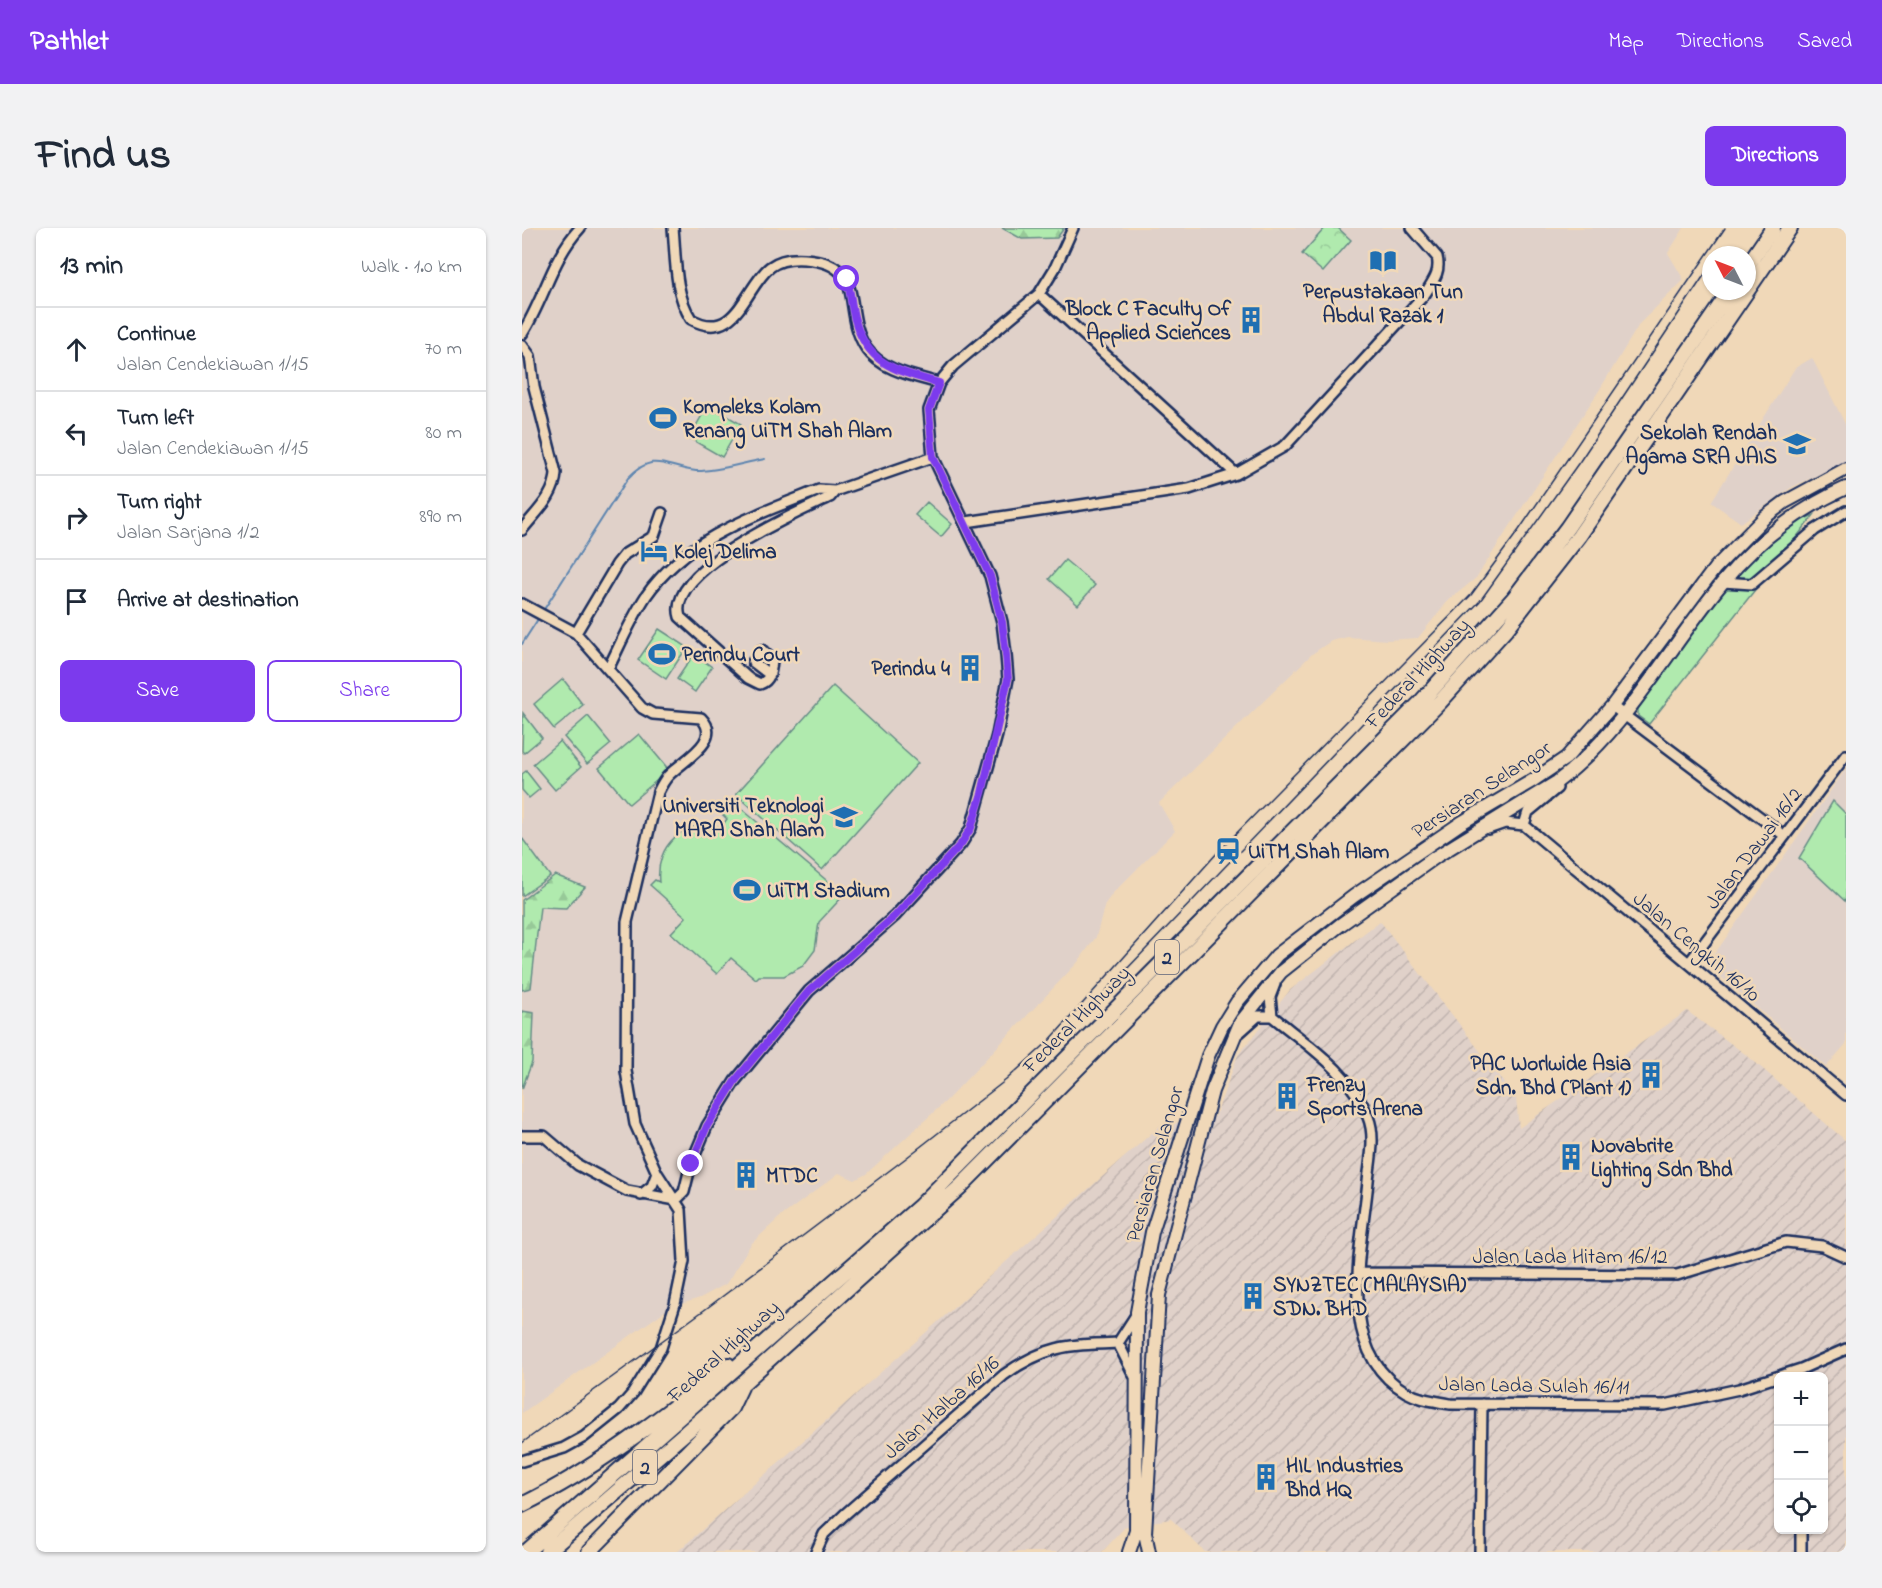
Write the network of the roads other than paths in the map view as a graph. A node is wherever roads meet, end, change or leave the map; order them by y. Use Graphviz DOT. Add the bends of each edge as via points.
graph roads {
  1 [pos="580,228"];
  2 [pos="673,228"];
  3 [pos="1073,228"];
  4 [pos="1413,228"];
  5 [pos="1773,228"];
  6 [pos="1790,228"];
  7 [pos="1756,253"];
  8 [pos="1756,278"];
  9 [pos="1039,294"];
  10 [pos="1724,300"];
  11 [pos="1741,300"];
  12 [pos="522,334"];
  13 [pos="522,345"];
  14 [pos="939,383"];
  15 [pos="933,457"];
  16 [pos="1846,469"];
  17 [pos="1236,474"];
  18 [pos="1846,488"];
  19 [pos="835,491"];
  20 [pos="1846,511"];
  21 [pos="662,513"];
  22 [pos="966,522"];
  23 [pos="522,530"];
  24 [pos="1723,582"];
  25 [pos="522,604"];
  26 [pos="576,633"];
  27 [pos="608,669"];
  28 [pos="770,675"];
  29 [pos="1612,706"];
  30 [pos="1625,716"];
  31 [pos="1846,755"];
  32 [pos="1575,768"];
  33 [pos="1524,825"];
  34 [pos="1785,836"];
  35 [pos="1463,839"];
  36 [pos="1689,963"];
  37 [pos="1281,972"];
  38 [pos="1272,1016"];
  39 [pos="1226,1052"];
  40 [pos="1846,1095"];
  41 [pos="522,1136"];
  42 [pos="657,1173"];
  43 [pos="641,1195"];
  44 [pos="676,1200"];
  45 [pos="1846,1257"];
  46 [pos="1359,1273"];
  47 [pos="817,1294"];
  48 [pos="1137,1312"];
  49 [pos="1118,1343"];
  50 [pos="1846,1349"];
  51 [pos="1803,1372"];
  52 [pos="1774,1380"];
  53 [pos="1136,1381"];
  54 [pos="743,1383"];
  55 [pos="1482,1404"];
  56 [pos="522,1461"];
  57 [pos="522,1506"];
  58 [pos="1801,1534"];
  59 [pos="526,1552"];
  60 [pos="547,1552"];
  61 [pos="589,1552"];
  62 [pos="816,1552"];
  63 [pos="1129,1552"];
  64 [pos="1149,1552"];
  65 [pos="1480,1552"];
  66 [pos="1801,1552"];
  1 -- 12 [label="street" via="563,249"];
  2 -- 14 [label="street" via="677,278 683,307 691,319 711,324 735,315 776,263 823,263 837,268 847,279 866,348 891,369"];
  3 -- 9 [label="street"];
  4 -- 17 [label="street" via="1437,257 1437,275 1425,294 1285,446"];
  5 -- 7 [label="highway"];
  6 -- 8 [label="highway, Federal Highway / 2"];
  9 -- 14 [label="street" via="960,358"];
  9 -- 17 [label="street"];
  10 -- 47 [label="highway, Federal Highway / 2" via="1567,528 1478,640 920,1206"];
  11 -- 54 [label="highway, Federal Highway / 2" via="1579,536 1507,628 1440,702 961,1186"];
  13 -- 23 [label="street" via="530,356 556,473 550,496"];
  14 -- 15 [label="street" via="929,410"];
  15 -- 19 [label="street"];
  15 -- 22 [label="street"];
  16 -- 29 [label="main road, Persiaran Selangor" via="1785,502 1740,542 1715,568"];
  17 -- 22 [label="street" via="1189,489"];
  18 -- 24 [label="main road, Persiaran Selangor" via="1777,528"];
  19 -- 27 [label="street" via="819,490 707,539 665,574 648,594"];
  19 -- 28 [label="street" via="711,562 680,602 680,617 748,678 760,684"];
  20 -- 24 [label="street" via="1815,530 1752,584"];
  21 -- 26 [label="street" via="654,536 625,554"];
  22 -- 44 [label="street" via="990,576 1002,622 1008,679 971,828 895,916 809,991 735,1081 707,1126 684,1192"];
  24 -- 30 [label="main road, Persiaran Selangor"];
  25 -- 26 [label="street"];
  26 -- 27 [label="street"];
  27 -- 42 [label="street" via="642,708 653,714 701,718 706,725 706,742 668,776 658,792 627,922 626,1071 635,1124"];
  29 -- 30 [label="street"];
  29 -- 48 [label="main road, Persiaran Selangor" via="1552,769 1461,823 1292,942 1237,1002 1212,1046 1195,1092 1152,1232"];
  30 -- 32 [label="main road, Persiaran Selangor"];
  30 -- 34 [label="street"];
  31 -- 34 [label="street, Jalan Dawai 16/2"];
  32 -- 33 [label="street" via="1528,812"];
  32 -- 35 [label="main road, Persiaran Selangor"];
  33 -- 35 [label="street" via="1505,823"];
  33 -- 36 [label="street, Jalan Cengkih 16/10"];
  34 -- 36 [label="street, Jalan Dawai 16/2"];
  35 -- 37 [label="main road, Persiaran Selangor" via="1348,918"];
  36 -- 40 [label="street, Jalan Cengkih 16/10"];
  37 -- 38 [label="street" via="1270,997"];
  37 -- 39 [label="main road, Persiaran Selangor" via="1240,1023"];
  38 -- 39 [label="street" via="1258,1016 1250,1021"];
  38 -- 46 [label="street, Jalan Lada Sulah 16/11" via="1339,1074 1368,1118 1371,1150"];
  39 -- 64 [label="main road, Persiaran Selangor" via="1212,1091 1159,1295 1145,1533"];
  41 -- 43 [label="street" via="544,1136 596,1176"];
  42 -- 43 [label="street" via="652,1186"];
  42 -- 44 [label="street"];
  43 -- 44 [label="street"];
  44 -- 56 [label="street" via="681,1210 684,1262 661,1348 647,1373 619,1409 585,1437"];
  45 -- 46 [label="street, Jalan Lada Hitam 16/12" via="1822,1246 1786,1242 1677,1275"];
  46 -- 55 [label="street, Jalan Lada Sulah 16/11" via="1362,1335 1383,1373 1406,1392 1422,1399"];
  47 -- 57 [label="highway" via="621,1448"];
  47 -- 59 [label="highway, Federal Highway / 2" via="708,1395"];
  48 -- 49 [label="street"];
  48 -- 53 [label="main road, Persiaran Selangor"];
  49 -- 53 [label="street"];
  49 -- 62 [label="street, Jalan Halba 16/16" via="1062,1346 1029,1357 844,1515 824,1534"];
  50 -- 51 [label="street, Jalan Lada Sulah 16/11"];
  52 -- 55 [label="street, Jalan Lada Sulah 16/11" via="1665,1405"];
  53 -- 63 [label="main road, Persiaran Selangor" via="1136,1531"];
  54 -- 60 [label="highway, Federal Highway / 2"];
  54 -- 61 [label="highway" via="731,1408"];
  55 -- 65 [label="street"];
  58 -- 66 [label="street"];
}
